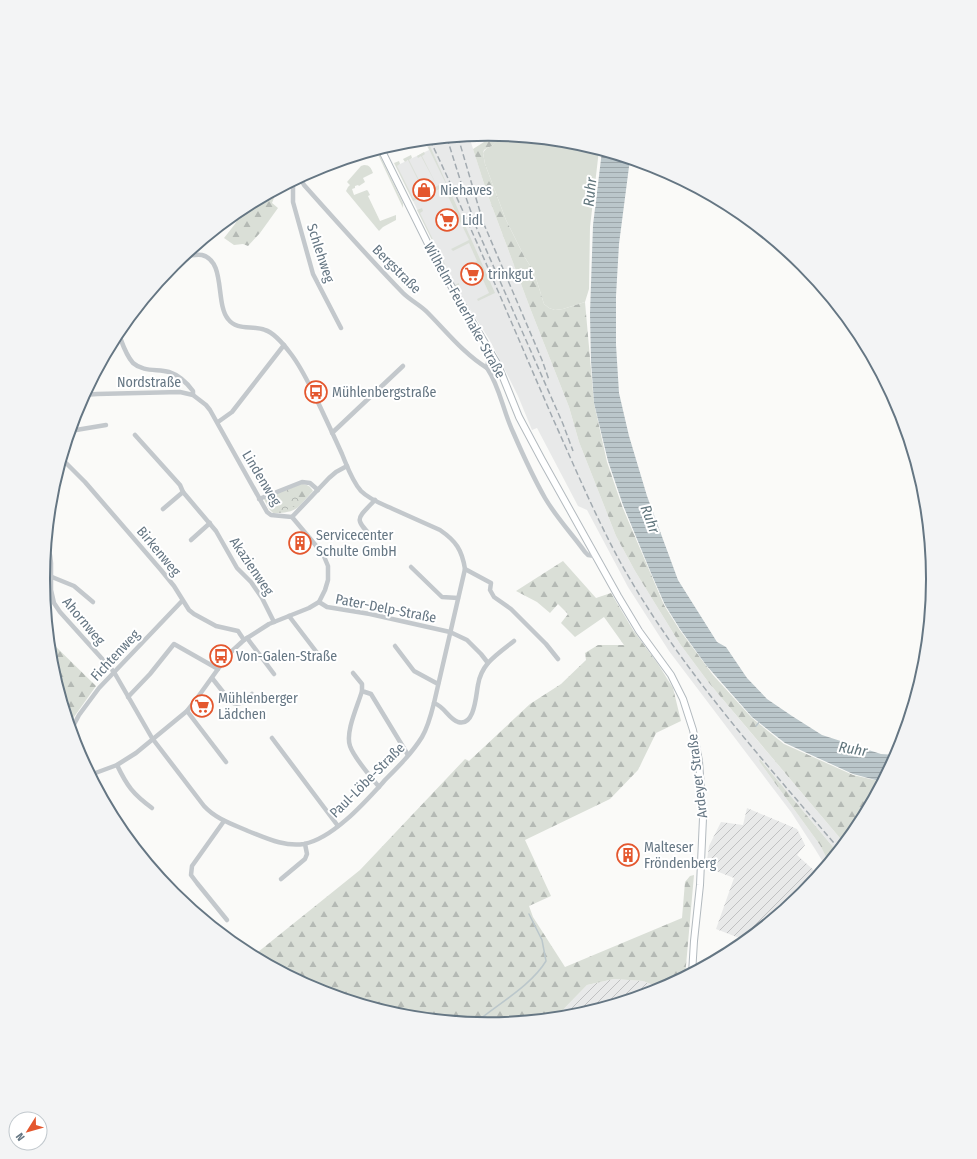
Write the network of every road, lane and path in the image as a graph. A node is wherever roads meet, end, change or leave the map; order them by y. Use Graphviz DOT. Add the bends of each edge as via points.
graph roads {
  1 [pos="383,154"];
  2 [pos="303,183"];
  3 [pos="293,187"];
  4 [pos="193,255"];
  5 [pos="341,328"];
  6 [pos="121,341"];
  7 [pos="284,345"];
  8 [pos="490,352"];
  9 [pos="403,366"];
  10 [pos="487,368"];
  11 [pos="91,394"];
  12 [pos="193,395"];
  13 [pos="218,422"];
  14 [pos="106,425"];
  15 [pos="76,430"];
  16 [pos="332,433"];
  17 [pos="136,435"];
  18 [pos="66,463"];
  19 [pos="347,466"];
  20 [pos="318,490"];
  21 [pos="182,492"];
  22 [pos="259,499"];
  23 [pos="375,500"];
  24 [pos="163,509"];
  25 [pos="292,517"];
  26 [pos="210,523"];
  27 [pos="374,538"];
  28 [pos="191,540"];
  29 [pos="595,556"];
  30 [pos="51,558"];
  31 [pos="411,568"];
  32 [pos="465,569"];
  33 [pos="52,577"];
  34 [pos="458,598"];
  35 [pos="182,601"];
  36 [pos="93,602"];
  37 [pos="319,602"];
  38 [pos="289,616"];
  39 [pos="274,622"];
  40 [pos="450,632"];
  41 [pos="246,639"];
  42 [pos="514,641"];
  43 [pos="395,646"];
  44 [pos="318,654"];
  45 [pos="558,659"];
  46 [pos="488,663"];
  47 [pos="218,668"];
  48 [pos="114,672"];
  49 [pos="353,673"];
  50 [pos="274,674"];
  51 [pos="212,678"];
  52 [pos="438,684"];
  53 [pos="362,691"];
  54 [pos="252,694"];
  55 [pos="128,697"];
  56 [pos="434,703"];
  57 [pos="187,711"];
  58 [pos="74,723"];
  59 [pos="152,738"];
  60 [pos="272,738"];
  61 [pos="408,755"];
  62 [pos="226,762"];
  63 [pos="117,765"];
  64 [pos="95,773"];
  65 [pos="379,787"];
  66 [pos="152,808"];
  67 [pos="224,821"];
  68 [pos="338,826"];
  69 [pos="305,844"];
  70 [pos="281,880"];
  71 [pos="227,920"];
  72 [pos="692,967"];
  1 -- 8 [label="main road, Wilhelm-Feuerhake-Straße" via="433,254"];
  2 -- 10 [label="street, Bergstraße" via="404,294 425,310 452,339"];
  3 -- 5 [label="street, Schlehweg" via="293,202 313,274"];
  4 -- 7 [label="street" via="205,256 214,265 222,306 231,322 242,327 266,330"];
  6 -- 12 [label="street" via="126,354 134,364 144,369 174,374 190,387"];
  7 -- 13 [label="street" via="232,412"];
  7 -- 16 [label="street" via="302,371"];
  8 -- 10 [label="street"];
  8 -- 29 [label="main road, Wilhelm-Feuerhake-Straße" via="498,365 519,417"];
  9 -- 16 [label="street"];
  10 -- 29 [label="street, Bergstraße" via="493,377 512,431 546,499 585,552"];
  11 -- 12 [label="street, Nordstraße" via="180,392"];
  12 -- 13 [label="street, Nordstraße" via="206,405"];
  13 -- 22 [label="street, Lindenweg"];
  14 -- 15 [label="street"];
  16 -- 19 [label="street"];
  17 -- 21 [label="street, Akazienweg" via="180,485"];
  18 -- 35 [label="street, Birkenweg" via="161,570"];
  19 -- 20 [label="street" via="336,472"];
  19 -- 23 [label="street" via="359,488"];
  20 -- 22 [label="street" via="310,483 302,482"];
  20 -- 25 [label="street"];
  21 -- 24 [label="street"];
  21 -- 26 [label="street, Akazienweg"];
  22 -- 25 [label="street, Lindenweg" via="271,515"];
  23 -- 27 [label="street" via="359,520"];
  23 -- 32 [label="street" via="448,535 459,548"];
  25 -- 37 [label="street, Lindenweg" via="323,554 328,566 328,580"];
  26 -- 28 [label="street"];
  26 -- 39 [label="street, Akazienweg" via="237,568 262,598"];
  29 -- 72 [label="main road, Ardeyer Straße" via="639,631 671,675 683,698 693,730 699,761 703,818"];
  30 -- 33 [label="street, Ahornweg"];
  31 -- 34 [label="street, Pater-Delp-Straße" via="442,597"];
  32 -- 34 [label="street, Paul-Löbe-Straße"];
  32 -- 45 [label="street" via="491,584 490,590 494,597 511,609"];
  33 -- 36 [label="street, Ahornweg" via="74,586"];
  33 -- 48 [label="street, Ahornweg" via="52,597 57,608"];
  34 -- 40 [label="street, Paul-Löbe-Straße"];
  35 -- 41 [label="street, Birkenweg" via="194,614 216,626 238,632"];
  35 -- 48 [label="street, Fichtenweg"];
  37 -- 38 [label="street"];
  37 -- 40 [label="street, Pater-Delp-Straße" via="327,607"];
  38 -- 39 [label="street"];
  38 -- 44 [label="street"];
  39 -- 41 [label="street"];
  40 -- 46 [label="street, Pater-Delp-Straße" via="467,640"];
  40 -- 52 [label="street, Paul-Löbe-Straße"];
  41 -- 47 [label="street"];
  41 -- 50 [label="street, Birkenweg"];
  42 -- 46 [label="street"];
  43 -- 52 [label="street" via="414,671"];
  46 -- 56 [label="street" via="479,680 475,705 465,722 454,719 442,706"];
  47 -- 51 [label="street"];
  47 -- 55 [label="street" via="174,644"];
  48 -- 55 [label="street, Paul-Löbe-Straße"];
  48 -- 58 [label="street, Fichtenweg" via="90,699"];
  49 -- 53 [label="street" via="362,684"];
  51 -- 54 [label="street" via="234,704 241,704"];
  51 -- 57 [label="street"];
  52 -- 56 [label="street, Paul-Löbe-Straße"];
  53 -- 61 [label="street" via="370,694"];
  53 -- 65 [label="street" via="349,733 350,746"];
  55 -- 59 [label="street, Paul-Löbe-Straße"];
  56 -- 61 [label="street, Paul-Löbe-Straße" via="428,725"];
  57 -- 59 [label="street"];
  57 -- 62 [label="street"];
  59 -- 63 [label="street" via="136,753"];
  59 -- 67 [label="street, Paul-Löbe-Straße" via="204,806"];
  60 -- 68 [label="street"];
  61 -- 65 [label="street, Paul-Löbe-Straße"];
  63 -- 64 [label="street"];
  63 -- 66 [label="street" via="131,791"];
  65 -- 68 [label="street, Paul-Löbe-Straße"];
  67 -- 69 [label="street, Paul-Löbe-Straße" via="273,841"];
  67 -- 71 [label="street" via="192,866 191,875"];
  68 -- 69 [label="street, Paul-Löbe-Straße"];
  69 -- 70 [label="street" via="305,859"];
}
